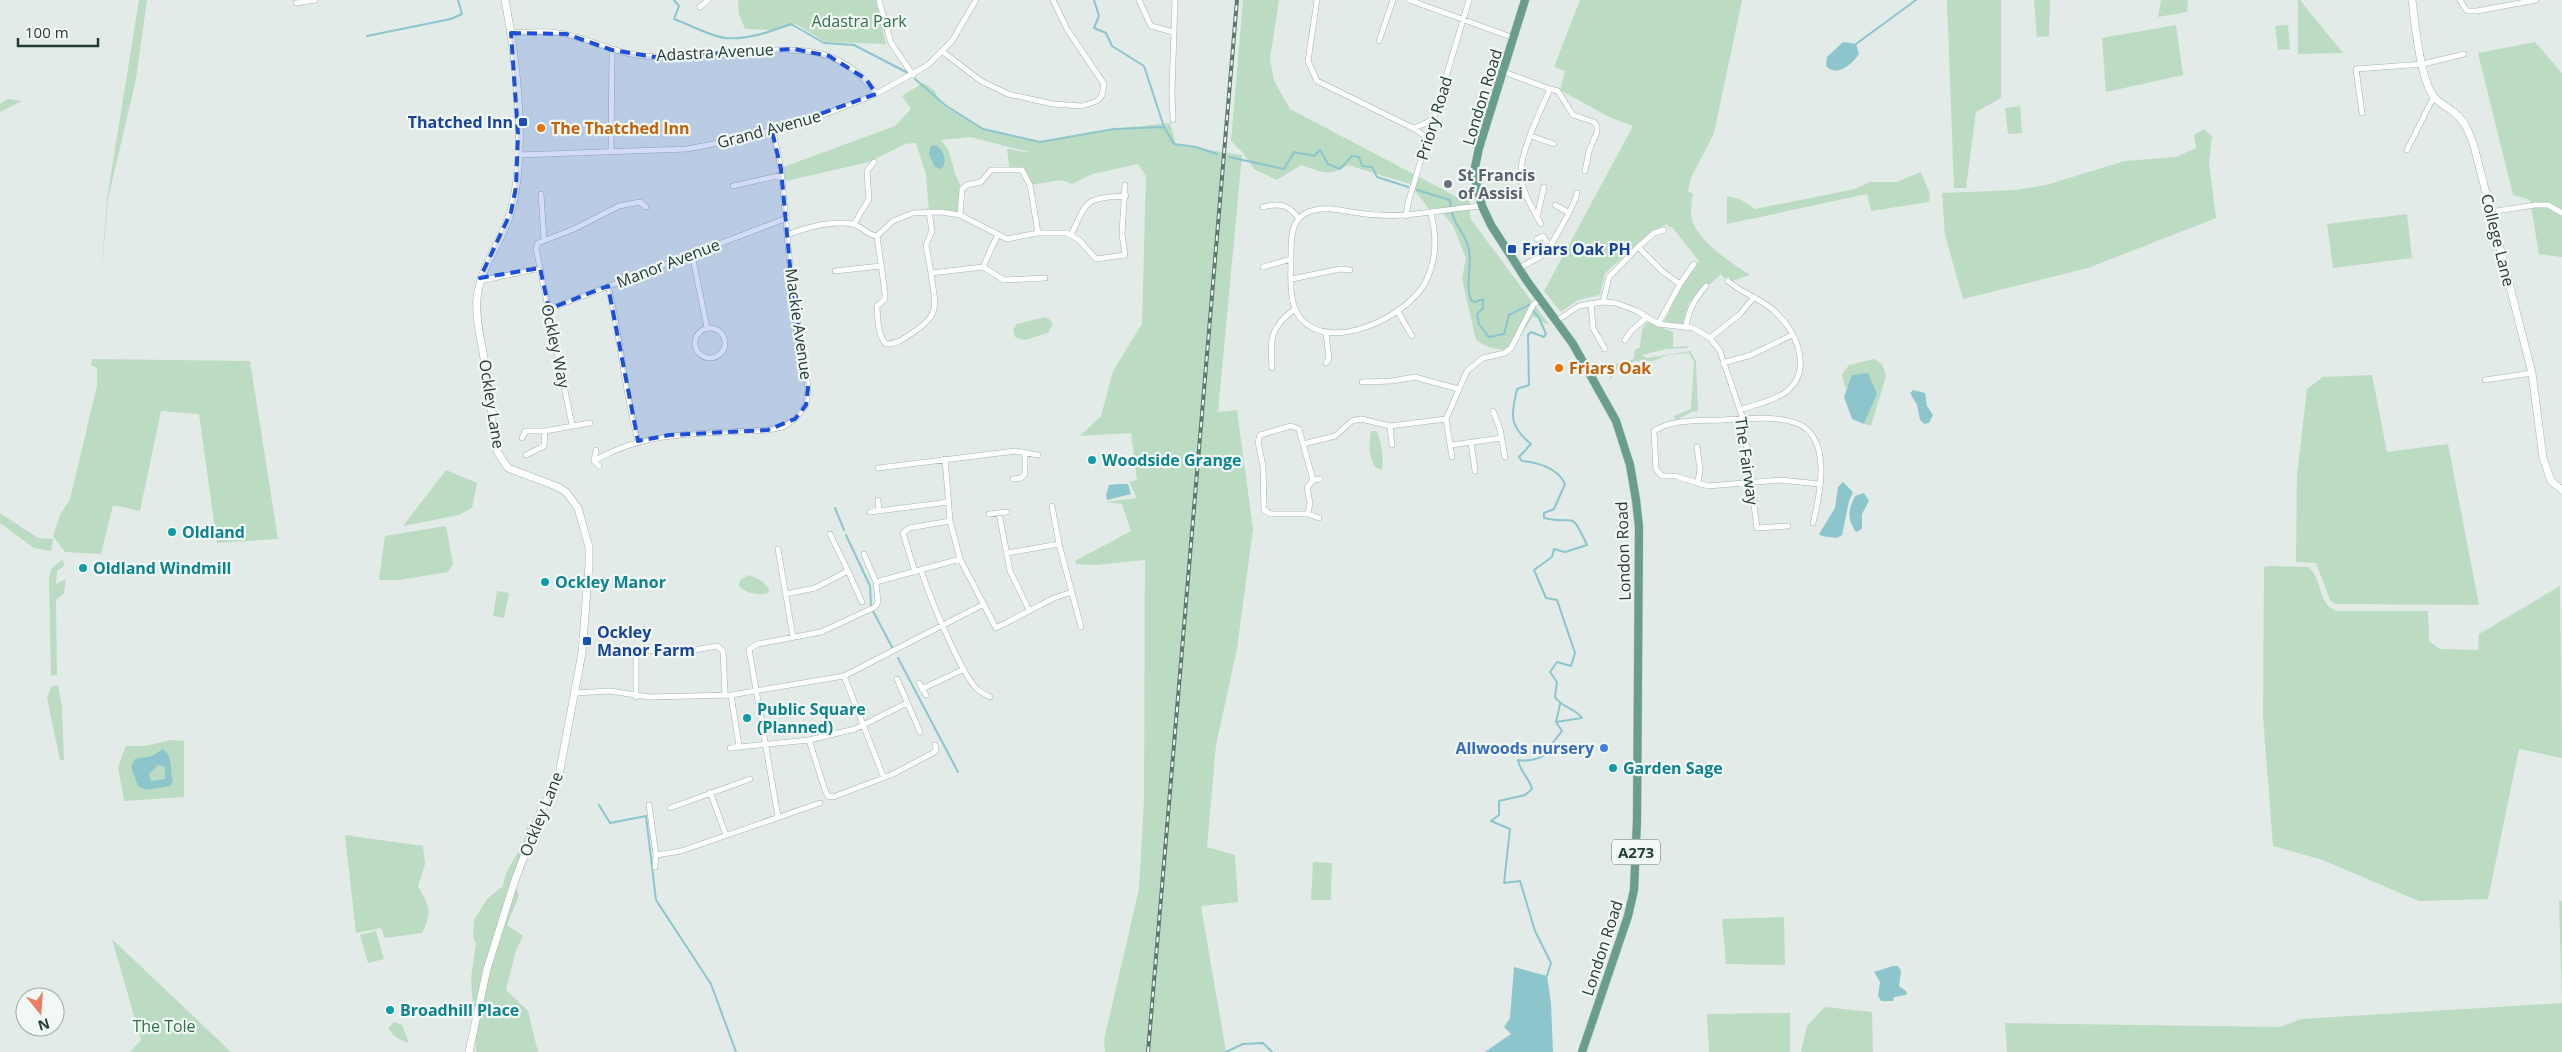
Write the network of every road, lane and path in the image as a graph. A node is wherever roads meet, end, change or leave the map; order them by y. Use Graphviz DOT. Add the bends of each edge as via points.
graph roads {
  1 [pos="315,0"];
  2 [pos="505,0"];
  3 [pos="709,0"];
  4 [pos="879,0"];
  5 [pos="976,0"];
  6 [pos="1053,0"];
  7 [pos="1139,0"];
  8 [pos="1175,0"];
  9 [pos="1318,0"];
  10 [pos="1393,0"];
  11 [pos="1409,0"];
  12 [pos="1469,0"];
  13 [pos="1525,0"];
  14 [pos="2412,0"];
  15 [pos="2460,0"];
  16 [pos="2536,0"];
  17 [pos="296,3"];
  18 [pos="700,7"];
  19 [pos="1463,20"];
  20 [pos="1173,32"];
  21 [pos="511,33"];
  22 [pos="1514,38"];
  23 [pos="1379,41"];
  24 [pos="612,50"];
  25 [pos="943,52"];
  26 [pos="2464,54"];
  27 [pos="2423,64"];
  28 [pos="1504,72"];
  29 [pos="913,75"];
  30 [pos="1550,89"];
  31 [pos="876,94"];
  32 [pos="2434,96"];
  33 [pos="2362,113"];
  34 [pos="1435,117"];
  35 [pos="1173,120"];
  36 [pos="1413,128"];
  37 [pos="772,131"];
  38 [pos="1531,136"];
  39 [pos="1428,138"];
  40 [pos="1554,144"];
  41 [pos="2407,150"];
  42 [pos="611,152"];
  43 [pos="518,155"];
  44 [pos="874,162"];
  45 [pos="1585,171"];
  46 [pos="782,175"];
  47 [pos="1125,185"];
  48 [pos="733,186"];
  49 [pos="1544,187"];
  50 [pos="1577,193"];
  51 [pos="541,194"];
  52 [pos="1126,196"];
  53 [pos="1555,205"];
  54 [pos="1482,206"];
  55 [pos="646,207"];
  56 [pos="1263,207"];
  57 [pos="929,212"];
  58 [pos="1568,212"];
  59 [pos="2490,212"];
  60 [pos="2562,213"];
  61 [pos="960,214"];
  62 [pos="1431,214"];
  63 [pos="1406,216"];
  64 [pos="1537,217"];
  65 [pos="787,218"];
  66 [pos="1299,218"];
  67 [pos="854,224"];
  68 [pos="1541,224"];
  69 [pos="1664,230"];
  70 [pos="1038,233"];
  71 [pos="789,234"];
  72 [pos="1071,235"];
  73 [pos="877,236"];
  74 [pos="997,236"];
  75 [pos="1537,239"];
  76 [pos="544,240"];
  77 [pos="1550,247"];
  78 [pos="1638,247"];
  79 [pos="692,254"];
  80 [pos="1291,259"];
  81 [pos="1694,264"];
  82 [pos="881,266"];
  83 [pos="983,267"];
  84 [pos="1263,267"];
  85 [pos="540,268"];
  86 [pos="1519,268"];
  87 [pos="1350,270"];
  88 [pos="835,271"];
  89 [pos="931,273"];
  90 [pos="480,278"];
  91 [pos="1046,278"];
  92 [pos="1292,279"];
  93 [pos="1728,281"];
  94 [pos="1680,284"];
  95 [pos="608,286"];
  96 [pos="1706,286"];
  97 [pos="1754,297"];
  98 [pos="1540,300"];
  99 [pos="1603,302"];
  100 [pos="1591,303"];
  101 [pos="1295,308"];
  102 [pos="548,309"];
  103 [pos="1398,312"];
  104 [pos="1647,317"];
  105 [pos="1556,321"];
  106 [pos="1658,324"];
  107 [pos="1686,327"];
  108 [pos="707,328"];
  109 [pos="1326,332"];
  110 [pos="1792,335"];
  111 [pos="1412,336"];
  112 [pos="1710,338"];
  113 [pos="1625,340"];
  114 [pos="1605,348"];
  115 [pos="1326,363"];
  116 [pos="1723,363"];
  117 [pos="1272,368"];
  118 [pos="2532,373"];
  119 [pos="2485,380"];
  120 [pos="1362,382"];
  121 [pos="1458,389"];
  122 [pos="1493,410"];
  123 [pos="1740,410"];
  124 [pos="1446,419"];
  125 [pos="1743,419"];
  126 [pos="590,422"];
  127 [pos="572,426"];
  128 [pos="1390,426"];
  129 [pos="545,431"];
  130 [pos="522,438"];
  131 [pos="1502,438"];
  132 [pos="638,441"];
  133 [pos="1471,442"];
  134 [pos="1304,444"];
  135 [pos="1392,445"];
  136 [pos="1451,445"];
  137 [pos="1697,447"];
  138 [pos="596,450"];
  139 [pos="1025,453"];
  140 [pos="526,455"];
  141 [pos="1038,455"];
  142 [pos="1452,457"];
  143 [pos="1505,457"];
  144 [pos="945,459"];
  145 [pos="594,460"];
  146 [pos="599,466"];
  147 [pos="878,468"];
  148 [pos="1475,471"];
  149 [pos="1013,479"];
  150 [pos="1320,479"];
  151 [pos="1314,480"];
  152 [pos="1698,482"];
  153 [pos="1750,484"];
  154 [pos="1819,484"];
  155 [pos="2562,490"];
  156 [pos="878,500"];
  157 [pos="949,502"];
  158 [pos="1052,506"];
  159 [pos="879,511"];
  160 [pos="870,512"];
  161 [pos="1007,512"];
  162 [pos="999,513"];
  163 [pos="989,514"];
  164 [pos="1308,514"];
  165 [pos="1319,518"];
  166 [pos="950,521"];
  167 [pos="1813,523"];
  168 [pos="1788,526"];
  169 [pos="830,534"];
  170 [pos="1058,544"];
  171 [pos="778,548"];
  172 [pos="1007,553"];
  173 [pos="864,554"];
  174 [pos="960,559"];
  175 [pos="921,570"];
  176 [pos="848,571"];
  177 [pos="915,572"];
  178 [pos="876,582"];
  179 [pos="1072,592"];
  180 [pos="786,594"];
  181 [pos="862,602"];
  182 [pos="984,604"];
  183 [pos="1029,610"];
  184 [pos="944,625"];
  185 [pos="1081,627"];
  186 [pos="793,637"];
  187 [pos="964,669"];
  188 [pos="844,676"];
  189 [pos="897,679"];
  190 [pos="919,684"];
  191 [pos="922,689"];
  192 [pos="757,692"];
  193 [pos="576,693"];
  194 [pos="725,695"];
  195 [pos="731,695"];
  196 [pos="926,695"];
  197 [pos="636,697"];
  198 [pos="990,697"];
  199 [pos="907,703"];
  200 [pos="864,726"];
  201 [pos="920,732"];
  202 [pos="809,740"];
  203 [pos="764,744"];
  204 [pos="935,745"];
  205 [pos="739,746"];
  206 [pos="730,748"];
  207 [pos="884,778"];
  208 [pos="750,780"];
  209 [pos="710,792"];
  210 [pos="820,803"];
  211 [pos="649,804"];
  212 [pos="670,808"];
  213 [pos="778,817"];
  214 [pos="726,835"];
  215 [pos="656,855"];
  216 [pos="655,867"];
  217 [pos="469,1052"];
  218 [pos="1582,1052"];
  1 -- 17 [label="street"];
  2 -- 21 [label="street, Ockley Lane"];
  3 -- 18 [label="street"];
  4 -- 29 [label="street" via="891,43"];
  5 -- 25 [label="street, Grand Avenue"];
  6 -- 25 [label="street" via="1067,29 1102,78 1102,95 1097,101 1082,106 1054,104 1008,94 980,81"];
  7 -- 20 [label="street" via="1152,26"];
  8 -- 20 [label="street"];
  9 -- 36 [label="street" via="1308,61 1317,81"];
  10 -- 23 [label="street"];
  11 -- 19 [label="street"];
  12 -- 19 [label="street, Priory Road"];
  13 -- 22 [label="main road, London Road / A273"];
  14 -- 27 [label="street"];
  15 -- 16 [label="street" via="2467,11 2477,12"];
  19 -- 22 [label="street"];
  19 -- 34 [label="street, Priory Road"];
  20 -- 35 [label="street"];
  21 -- 24 [label="street, Adastra Avenue" via="566,34"];
  21 -- 43 [label="street, Ockley Lane"];
  22 -- 28 [label="main road, London Road / A273"];
  24 -- 31 [label="street, Adastra Avenue" via="674,57 794,48 838,60 866,79"];
  24 -- 42 [label="street"];
  25 -- 29 [label="street, Grand Avenue"];
  26 -- 27 [label="street"];
  27 -- 32 [label="street"];
  27 -- 33 [label="street" via="2356,69"];
  28 -- 30 [label="street"];
  28 -- 54 [label="main road, London Road / A273" via="1475,167"];
  29 -- 31 [label="street, Grand Avenue"];
  30 -- 38 [label="street"];
  30 -- 45 [label="street" via="1558,91 1572,115 1597,126"];
  31 -- 37 [label="street, Grand Avenue"];
  32 -- 41 [label="street"];
  32 -- 59 [label="street, College Lane" via="2468,128"];
  34 -- 36 [label="street"];
  34 -- 39 [label="street, Priory Road"];
  36 -- 39 [label="street"];
  37 -- 42 [label="street, Grand Avenue" via="687,149"];
  37 -- 46 [label="street, Mackie Avenue"];
  38 -- 40 [label="street"];
  38 -- 64 [label="street" via="1520,173"];
  39 -- 63 [label="street, Priory Road"];
  42 -- 43 [label="street, Grand Avenue"];
  43 -- 90 [label="street, Ockley Lane" via="511,212"];
  44 -- 67 [label="street" via="867,171 869,199"];
  46 -- 48 [label="street"];
  46 -- 65 [label="street, Mackie Avenue"];
  47 -- 52 [label="street"];
  49 -- 64 [label="street"];
  50 -- 58 [label="street" via="1574,206"];
  51 -- 76 [label="street, Ockley Way"];
  52 -- 72 [label="street" via="1095,197 1088,202"];
  52 -- 72 [label="street" via="1122,234 1125,255 1096,259"];
  53 -- 58 [label="street"];
  54 -- 62 [label="street"];
  54 -- 86 [label="main road, London Road / A273"];
  55 -- 76 [label="street" via="640,202 619,206"];
  56 -- 66 [label="street" via="1282,205 1292,209"];
  57 -- 61 [label="street"];
  57 -- 73 [label="street" via="893,220"];
  57 -- 89 [label="street" via="932,231 926,245"];
  58 -- 77 [label="street"];
  59 -- 60 [label="street" via="2548,205"];
  59 -- 118 [label="street, College Lane"];
  61 -- 70 [label="street" via="964,186 981,182 991,170 1022,170 1030,185"];
  61 -- 74 [label="street"];
  62 -- 63 [label="street"];
  62 -- 103 [label="street" via="1435,237 1432,267 1413,300"];
  63 -- 66 [label="street" via="1380,217 1320,209"];
  64 -- 68 [label="street"];
  65 -- 71 [label="street, Mackie Avenue"];
  65 -- 79 [label="street, Manor Avenue"];
  66 -- 80 [label="street" via="1291,238"];
  67 -- 71 [label="street" via="818,225"];
  67 -- 73 [label="street"];
  69 -- 78 [label="street" via="1654,233"];
  70 -- 72 [label="street"];
  70 -- 74 [label="street" via="1006,239"];
  71 -- 132 [label="street, Mackie Avenue" via="792,288 808,388 806,404 795,419 783,427 670,435"];
  73 -- 82 [label="street"];
  74 -- 83 [label="street"];
  75 -- 77 [label="street" via="1543,236"];
  76 -- 85 [label="street, Ockley Way" via="536,248"];
  77 -- 86 [label="street"];
  78 -- 94 [label="street"];
  78 -- 99 [label="street" via="1608,277"];
  79 -- 95 [label="street, Manor Avenue"];
  79 -- 108 [label="street"];
  80 -- 84 [label="street"];
  80 -- 92 [label="street"];
  81 -- 94 [label="street"];
  82 -- 88 [label="street"];
  82 -- 89 [label="street" via="885,299 877,306 886,344 894,344 932,319 935,311"];
  83 -- 89 [label="street"];
  83 -- 91 [label="street" via="999,280"];
  85 -- 90 [label="street" via="485,280"];
  85 -- 102 [label="street, Ockley Way"];
  86 -- 98 [label="main road, London Road / A273"];
  87 -- 92 [label="street" via="1340,269"];
  90 -- 193 [label="street, Ockley Lane" via="477,301 498,452 508,468 551,483 566,492 578,508 589,547"];
  92 -- 101 [label="street"];
  93 -- 97 [label="street"];
  94 -- 106 [label="street"];
  95 -- 102 [label="street, Manor Avenue"];
  95 -- 132 [label="street" via="618,323 625,383"];
  96 -- 107 [label="street" via="1694,300"];
  97 -- 110 [label="street" via="1775,311"];
  97 -- 112 [label="street" via="1740,314"];
  98 -- 105 [label="main road, London Road / A273"];
  98 -- 121 [label="street" via="1531,308 1511,348 1476,362"];
  99 -- 100 [label="street"];
  99 -- 104 [label="street" via="1616,303"];
  100 -- 105 [label="street" via="1579,306"];
  100 -- 114 [label="street" via="1593,328"];
  101 -- 109 [label="street" via="1301,319"];
  101 -- 117 [label="street" via="1273,332"];
  102 -- 127 [label="street, Ockley Way"];
  103 -- 109 [label="street" via="1351,331"];
  103 -- 111 [label="street"];
  104 -- 106 [label="street"];
  104 -- 113 [label="street"];
  105 -- 218 [label="main road, London Road / A273" via="1573,344 1616,421 1630,465 1639,527 1634,890"];
  106 -- 107 [label="street"];
  107 -- 112 [label="street" via="1700,330"];
  108 -- 108 [label="street" via="717,330 725,342 722,352 714,358 704,357 695,346 696,337"];
  109 -- 115 [label="street" via="1329,359"];
  110 -- 116 [label="street" via="1751,355"];
  110 -- 123 [label="street" via="1801,362 1799,377 1784,394"];
  112 -- 116 [label="street, The Fairway" via="1720,351"];
  116 -- 123 [label="street, The Fairway"];
  118 -- 119 [label="street"];
  118 -- 155 [label="street, College Lane" via="2543,458 2551,481"];
  120 -- 121 [label="street" via="1415,377"];
  121 -- 124 [label="street"];
  122 -- 131 [label="street"];
  123 -- 125 [label="street, The Fairway"];
  124 -- 128 [label="street"];
  124 -- 136 [label="street"];
  125 -- 152 [label="street" via="1683,422 1654,431 1656,469 1662,476"];
  125 -- 153 [label="street, The Fairway"];
  125 -- 154 [label="street" via="1784,420 1806,428 1818,446"];
  126 -- 127 [label="street"];
  127 -- 129 [label="street"];
  128 -- 134 [label="street" via="1366,419 1352,421 1335,436"];
  128 -- 135 [label="street"];
  129 -- 130 [label="street" via="525,431"];
  129 -- 140 [label="street" via="544,446"];
  131 -- 133 [label="street"];
  131 -- 143 [label="street"];
  132 -- 145 [label="street, Mackie Avenue"];
  133 -- 136 [label="street"];
  133 -- 148 [label="street"];
  134 -- 151 [label="street"];
  134 -- 164 [label="street" via="1299,430 1291,426 1260,435 1258,442 1263,466 1264,510 1270,514"];
  136 -- 142 [label="street"];
  137 -- 152 [label="street"];
  138 -- 145 [label="street"];
  139 -- 141 [label="street"];
  139 -- 144 [label="street" via="1016,451"];
  139 -- 149 [label="street" via="1025,474"];
  144 -- 147 [label="street"];
  144 -- 157 [label="street"];
  145 -- 146 [label="street"];
  150 -- 151 [label="street"];
  151 -- 164 [label="street" via="1307,488"];
  152 -- 153 [label="street" via="1708,486"];
  153 -- 154 [label="street" via="1782,480"];
  153 -- 168 [label="street, The Fairway" via="1757,528"];
  154 -- 167 [label="street"];
  156 -- 159 [label="street"];
  157 -- 159 [label="street"];
  157 -- 166 [label="street"];
  158 -- 170 [label="street"];
  159 -- 160 [label="street"];
  161 -- 162 [label="street"];
  162 -- 163 [label="street"];
  162 -- 172 [label="street"];
  164 -- 165 [label="street"];
  166 -- 174 [label="street"];
  166 -- 177 [label="street" via="909,528 903,533"];
  169 -- 176 [label="street"];
  170 -- 172 [label="street"];
  170 -- 179 [label="street"];
  171 -- 180 [label="street"];
  172 -- 183 [label="street" via="1010,571"];
  173 -- 178 [label="street"];
  174 -- 175 [label="street"];
  174 -- 182 [label="street"];
  175 -- 177 [label="street"];
  175 -- 184 [label="street" via="929,597"];
  176 -- 180 [label="street" via="815,588"];
  176 -- 181 [label="street"];
  177 -- 178 [label="street"];
  178 -- 186 [label="street" via="878,602 875,607 821,632"];
  179 -- 183 [label="street"];
  179 -- 185 [label="street"];
  180 -- 186 [label="street"];
  182 -- 183 [label="street" via="996,628"];
  182 -- 184 [label="street"];
  184 -- 187 [label="street"];
  184 -- 188 [label="street"];
  186 -- 192 [label="street" via="749,649"];
  187 -- 191 [label="street"];
  187 -- 198 [label="street" via="977,689"];
  188 -- 192 [label="street"];
  188 -- 200 [label="street"];
  189 -- 199 [label="street"];
  190 -- 191 [label="street"];
  191 -- 196 [label="street"];
  192 -- 195 [label="street"];
  192 -- 203 [label="street"];
  193 -- 197 [label="street" via="609,690"];
  193 -- 217 [label="street, Ockley Lane" via="559,775 516,875 487,969"];
  194 -- 195 [label="street"];
  194 -- 197 [label="street"];
  194 -- 197 [label="street" via="723,650 716,646 683,652 638,650"];
  195 -- 205 [label="street"];
  199 -- 200 [label="street"];
  199 -- 201 [label="street"];
  200 -- 202 [label="street"];
  200 -- 207 [label="street"];
  202 -- 203 [label="street"];
  202 -- 207 [label="street" via="828,796 837,796"];
  203 -- 205 [label="street"];
  203 -- 213 [label="street"];
  204 -- 207 [label="street" via="936,750 924,758"];
  205 -- 206 [label="street"];
  208 -- 209 [label="street"];
  209 -- 212 [label="street"];
  209 -- 214 [label="street"];
  210 -- 213 [label="street"];
  211 -- 215 [label="street"];
  213 -- 214 [label="street"];
  214 -- 215 [label="street" via="681,851"];
  215 -- 216 [label="street"];
}
